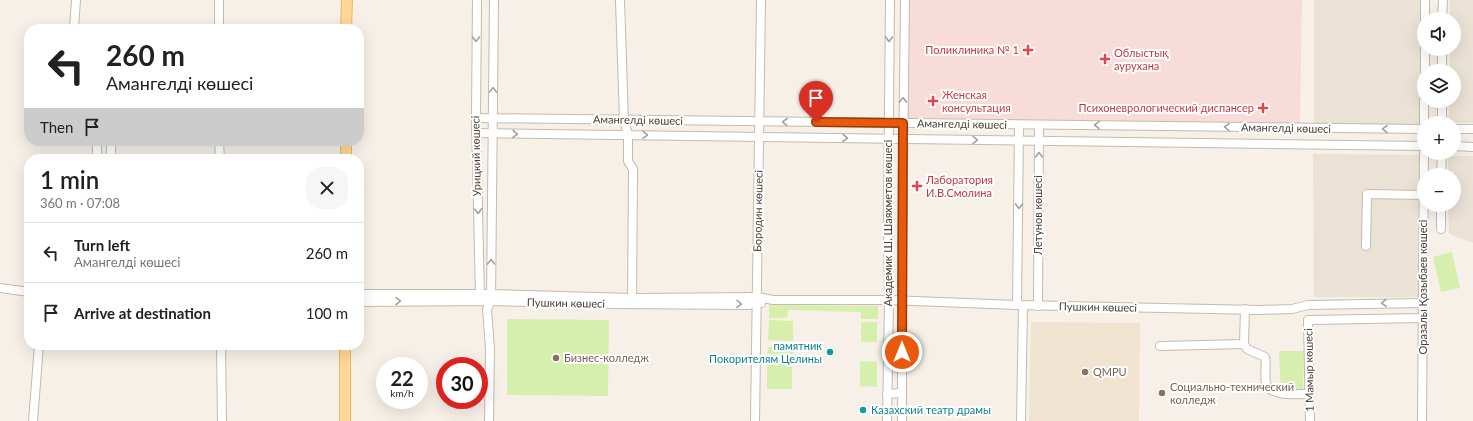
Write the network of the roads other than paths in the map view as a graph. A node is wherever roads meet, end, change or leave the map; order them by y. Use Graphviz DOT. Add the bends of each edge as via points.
graph roads {
  1 [pos="76,0"];
  2 [pos="219,0"];
  3 [pos="347,0"];
  4 [pos="477,0"];
  5 [pos="494,0"];
  6 [pos="620,0"];
  7 [pos="761,0"];
  8 [pos="890,0"];
  9 [pos="905,0"];
  10 [pos="1425,0"];
  11 [pos="1442,0"];
  12 [pos="1425,12"];
  13 [pos="1442,12"];
  14 [pos="74,24"];
  15 [pos="219,24"];
  16 [pos="346,24"];
  17 [pos="476,118"];
  18 [pos="493,119"];
  19 [pos="624,120"];
  20 [pos="759,122"];
  21 [pos="888,123"];
  22 [pos="903,123"];
  23 [pos="1020,125"];
  24 [pos="1039,125"];
  25 [pos="1417,129"];
  26 [pos="1461,129"];
  27 [pos="1473,129"];
  28 [pos="476,133"];
  29 [pos="492,133"];
  30 [pos="628,135"];
  31 [pos="759,137"];
  32 [pos="888,139"];
  33 [pos="903,139"];
  34 [pos="1020,140"];
  35 [pos="1039,141"];
  36 [pos="1417,146"];
  37 [pos="1461,146"];
  38 [pos="1473,147"];
  39 [pos="1417,195"];
  40 [pos="1424,212"];
  41 [pos="1441,212"];
  42 [pos="1441,229"];
  43 [pos="888,235"];
  44 [pos="903,236"];
  45 [pos="1366,246"];
  46 [pos="0,288"];
  47 [pos="24,291"];
  48 [pos="364,294"];
  49 [pos="480,298"];
  50 [pos="757,300"];
  51 [pos="889,300"];
  52 [pos="489,301"];
  53 [pos="632,301"];
  54 [pos="902,301"];
  55 [pos="364,302"];
  56 [pos="1423,302"];
  57 [pos="1020,305"];
  58 [pos="1038,306"];
  59 [pos="1245,309"];
  60 [pos="1423,318"];
  61 [pos="1244,344"];
  62 [pos="1160,346"];
  63 [pos="39,350"];
  64 [pos="221,350"];
  65 [pos="345,350"];
  66 [pos="902,393"];
  67 [pos="887,394"];
  68 [pos="1309,394"];
  69 [pos="33,421"];
  70 [pos="222,421"];
  71 [pos="345,421"];
  72 [pos="489,421"];
  73 [pos="755,421"];
  74 [pos="887,421"];
  75 [pos="902,421"];
  76 [pos="1021,421"];
  77 [pos="1310,421"];
  78 [pos="1422,421"];
  1 -- 14 [label="street"];
  2 -- 15 [label="street"];
  3 -- 16 [label="main road"];
  4 -- 17 [label="street, Урицкий көшесі, one-way"];
  18 -- 5 [label="street, Урицкий көшесі, one-way"];
  6 -- 19 [label="street"];
  7 -- 20 [label="street, Бородин көшесі"];
  8 -- 21 [label="street, Академик Ш. Шаяхметов көшесі, one-way"];
  22 -- 9 [label="street, Академик Ш. Шаяхметов көшесі, one-way"];
  10 -- 12 [label="street"];
  11 -- 13 [label="street"];
  17 -- 18 [label="street, Амангелді көшесі"];
  17 -- 28 [label="street, Урицкий көшесі"];
  18 -- 19 [label="street, Амангелді көшесі"];
  18 -- 29 [label="street, Урицкий көшесі"];
  19 -- 20 [label="street, Амангелді көшесі"];
  19 -- 30 [label="street"];
  21 -- 20 [label="street, Амангелді көшесі, one-way"];
  20 -- 31 [label="street, Бородин көшесі"];
  21 -- 22 [label="street, Амангелді көшесі"];
  21 -- 32 [label="street, Академик Ш. Шаяхметов көшесі"];
  22 -- 23 [label="street, Амангелді көшесі"];
  22 -- 33 [label="street, Академик Ш. Шаяхметов көшесі"];
  23 -- 24 [label="street, Амангелді көшесі"];
  23 -- 34 [label="street, Летунов көшесі"];
  25 -- 24 [label="street, Амангелді көшесі, one-way"];
  24 -- 35 [label="street, Летунов көшесі"];
  26 -- 27 [label="street"];
  28 -- 29 [label="street, Амангелді көшесі"];
  28 -- 49 [label="street, Урицкий көшесі, one-way"];
  29 -- 30 [label="street, Амангелді көшесі, one-way"];
  52 -- 29 [label="street, Урицкий көшесі, one-way"];
  30 -- 31 [label="street, Амангелді көшесі, one-way"];
  30 -- 53 [label="street" via="628,161 633,169"];
  31 -- 32 [label="street, Амангелді көшесі, one-way"];
  31 -- 50 [label="street, Бородин көшесі"];
  32 -- 33 [label="street, Амангелді көшесі"];
  32 -- 43 [label="street, Академик Ш. Шаяхметов көшесі"];
  33 -- 34 [label="street, Амангелді көшесі, one-way"];
  33 -- 44 [label="street, Академик Ш. Шаяхметов көшесі"];
  34 -- 35 [label="street, Амангелді көшесі"];
  34 -- 57 [label="street, Летунов көшесі, one-way"];
  35 -- 36 [label="street, Амангелді көшесі"];
  58 -- 35 [label="street, Летунов көшесі, one-way"];
  37 -- 38 [label="street"];
  39 -- 45 [label="street" via="1368,194"];
  40 -- 56 [label="street, Оразалы Қозыбаев көшесі"];
  41 -- 42 [label="street, Оразалы Қозыбаев көшесі"];
  43 -- 44 [label="street"];
  43 -- 51 [label="street, Академик Ш. Шаяхметов көшесі"];
  44 -- 54 [label="street, Академик Ш. Шаяхметов көшесі"];
  46 -- 47 [label="street"];
  48 -- 49 [label="street, Пушкин көшесі"];
  49 -- 52 [label="street"];
  49 -- 52 [label="street, Пушкин көшесі"];
  55 -- 49 [label="street, Пушкин көшесі, one-way"];
  50 -- 51 [label="street, Пушкин көшесі"];
  50 -- 53 [label="street, Пушкин көшесі"];
  50 -- 73 [label="street, Бородин көшесі"];
  51 -- 54 [label="street, Пушкин көшесі"];
  51 -- 67 [label="street, Академик Ш. Шаяхметов көшесі"];
  52 -- 53 [label="street, Пушкин көшесі"];
  52 -- 72 [label="street, Урицкий көшесі"];
  54 -- 57 [label="street, Пушкин көшесі"];
  54 -- 66 [label="street, Академик Ш. Шаяхметов көшесі"];
  56 -- 59 [label="street, Пушкин көшесі, one-way"];
  56 -- 60 [label="street, Оразалы Қозыбаев көшесі"];
  57 -- 58 [label="street, Пушкин көшесі"];
  57 -- 76 [label="street, Летунов көшесі"];
  58 -- 59 [label="street, Пушкин көшесі"];
  59 -- 61 [label="street"];
  60 -- 68 [label="street, 1 Мамыр көшесі" via="1308,320"];
  60 -- 78 [label="street, Оразалы Қозыбаев көшесі"];
  61 -- 62 [label="street"];
  61 -- 68 [label="street" via="1247,349 1265,357 1266,384 1270,389 1278,393"];
  63 -- 69 [label="street"];
  64 -- 70 [label="street"];
  65 -- 71 [label="main road"];
  66 -- 67 [label="street"];
  66 -- 75 [label="street, Академик Ш. Шаяхметов көшесі"];
  67 -- 74 [label="street, Академик Ш. Шаяхметов көшесі"];
  68 -- 77 [label="street, 1 Мамыр көшесі"];
}
